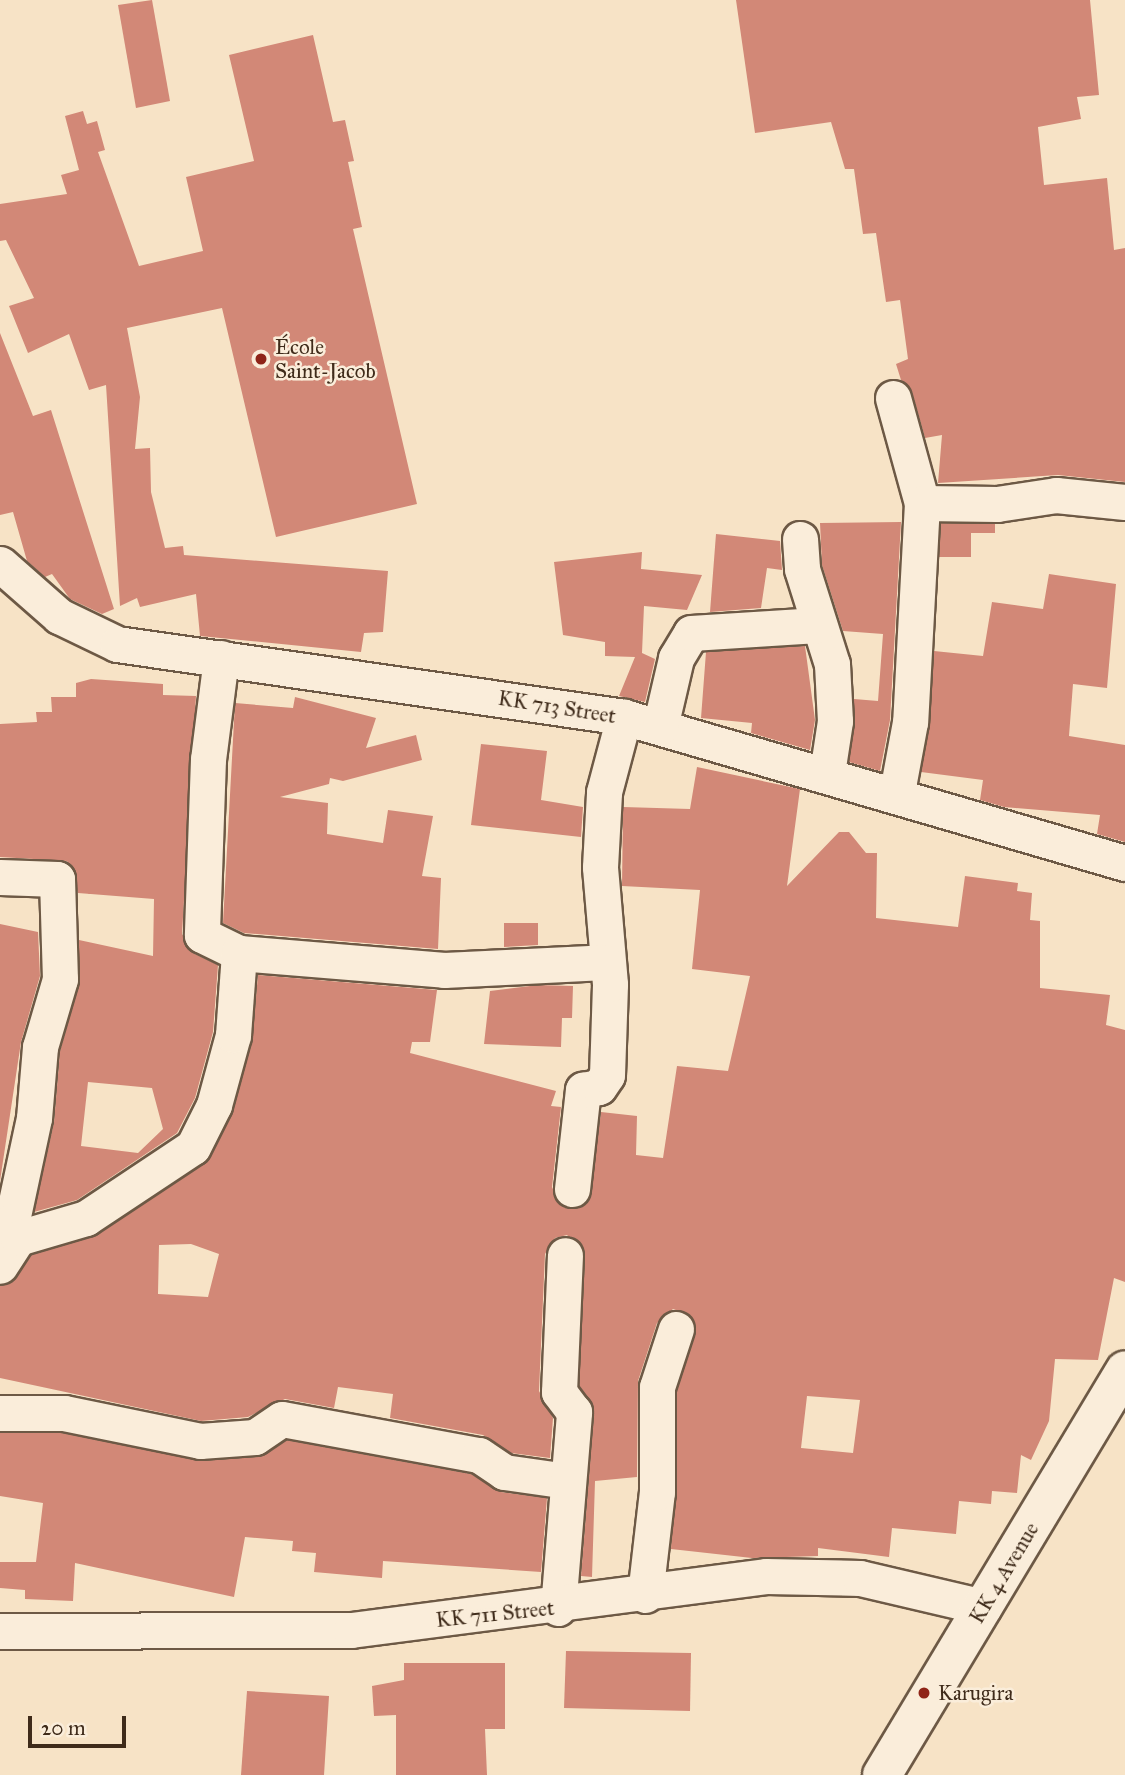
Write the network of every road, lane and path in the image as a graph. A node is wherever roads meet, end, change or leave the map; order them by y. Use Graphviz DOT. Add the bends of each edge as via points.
graph roads {
  1 [pos="894,398"];
  2 [pos="1125,502"];
  3 [pos="922,503"];
  4 [pos="800,540"];
  5 [pos="0,564"];
  6 [pos="818,625"];
  7 [pos="221,658"];
  8 [pos="624,717"];
  9 [pos="660,727"];
  10 [pos="827,773"];
  11 [pos="897,792"];
  12 [pos="1125,863"];
  13 [pos="0,877"];
  14 [pos="239,953"];
  15 [pos="605,962"];
  16 [pos="572,1189"];
  17 [pos="9,1252"];
  18 [pos="565,1255"];
  19 [pos="676,1329"];
  20 [pos="1125,1370"];
  21 [pos="0,1413"];
  22 [pos="568,1480"];
  23 [pos="645,1595"];
  24 [pos="984,1607"];
  25 [pos="558,1608"];
  26 [pos="0,1631"];
  27 [pos="882,1775"];
  1 -- 3 [label="street"];
  2 -- 3 [label="street" via="1056,495 997,503"];
  3 -- 11 [label="street" via="910,722"];
  4 -- 6 [label="street"];
  5 -- 7 [label="street, KK 713 Street" via="86,634"];
  6 -- 9 [label="street" via="691,633 676,658"];
  6 -- 10 [label="street" via="832,664 835,721"];
  7 -- 8 [label="street, KK 713 Street"];
  7 -- 14 [label="street" via="207,772 202,935"];
  8 -- 9 [label="street, KK 713 Street"];
  8 -- 15 [label="street" via="604,792 600,867"];
  9 -- 10 [label="street, KK 713 Street"];
  10 -- 11 [label="street, KK 713 Street"];
  11 -- 12 [label="street, KK 713 Street"];
  13 -- 17 [label="street" via="57,879 59,886 60,979 40,1047 34,1118"];
  14 -- 15 [label="street" via="444,970"];
  14 -- 17 [label="street" via="233,1035 214,1105 193,1147 86,1218"];
  15 -- 16 [label="street" via="611,1031 607,1075 599,1087 583,1090"];
  18 -- 22 [label="street" via="559,1392 574,1412"];
  19 -- 23 [label="street" via="657,1387 657,1492"];
  20 -- 24 [label="main road, KK 4 Avenue"];
  21 -- 22 [label="street" via="64,1413 200,1441 255,1437 282,1419 479,1455 504,1472"];
  22 -- 25 [label="street"];
  23 -- 24 [label="street, KK 711 Street" via="766,1576 860,1578"];
  23 -- 25 [label="street, KK 711 Street"];
  24 -- 27 [label="main road, KK 4 Avenue"];
  25 -- 26 [label="street, KK 711 Street" via="351,1630"];
}
